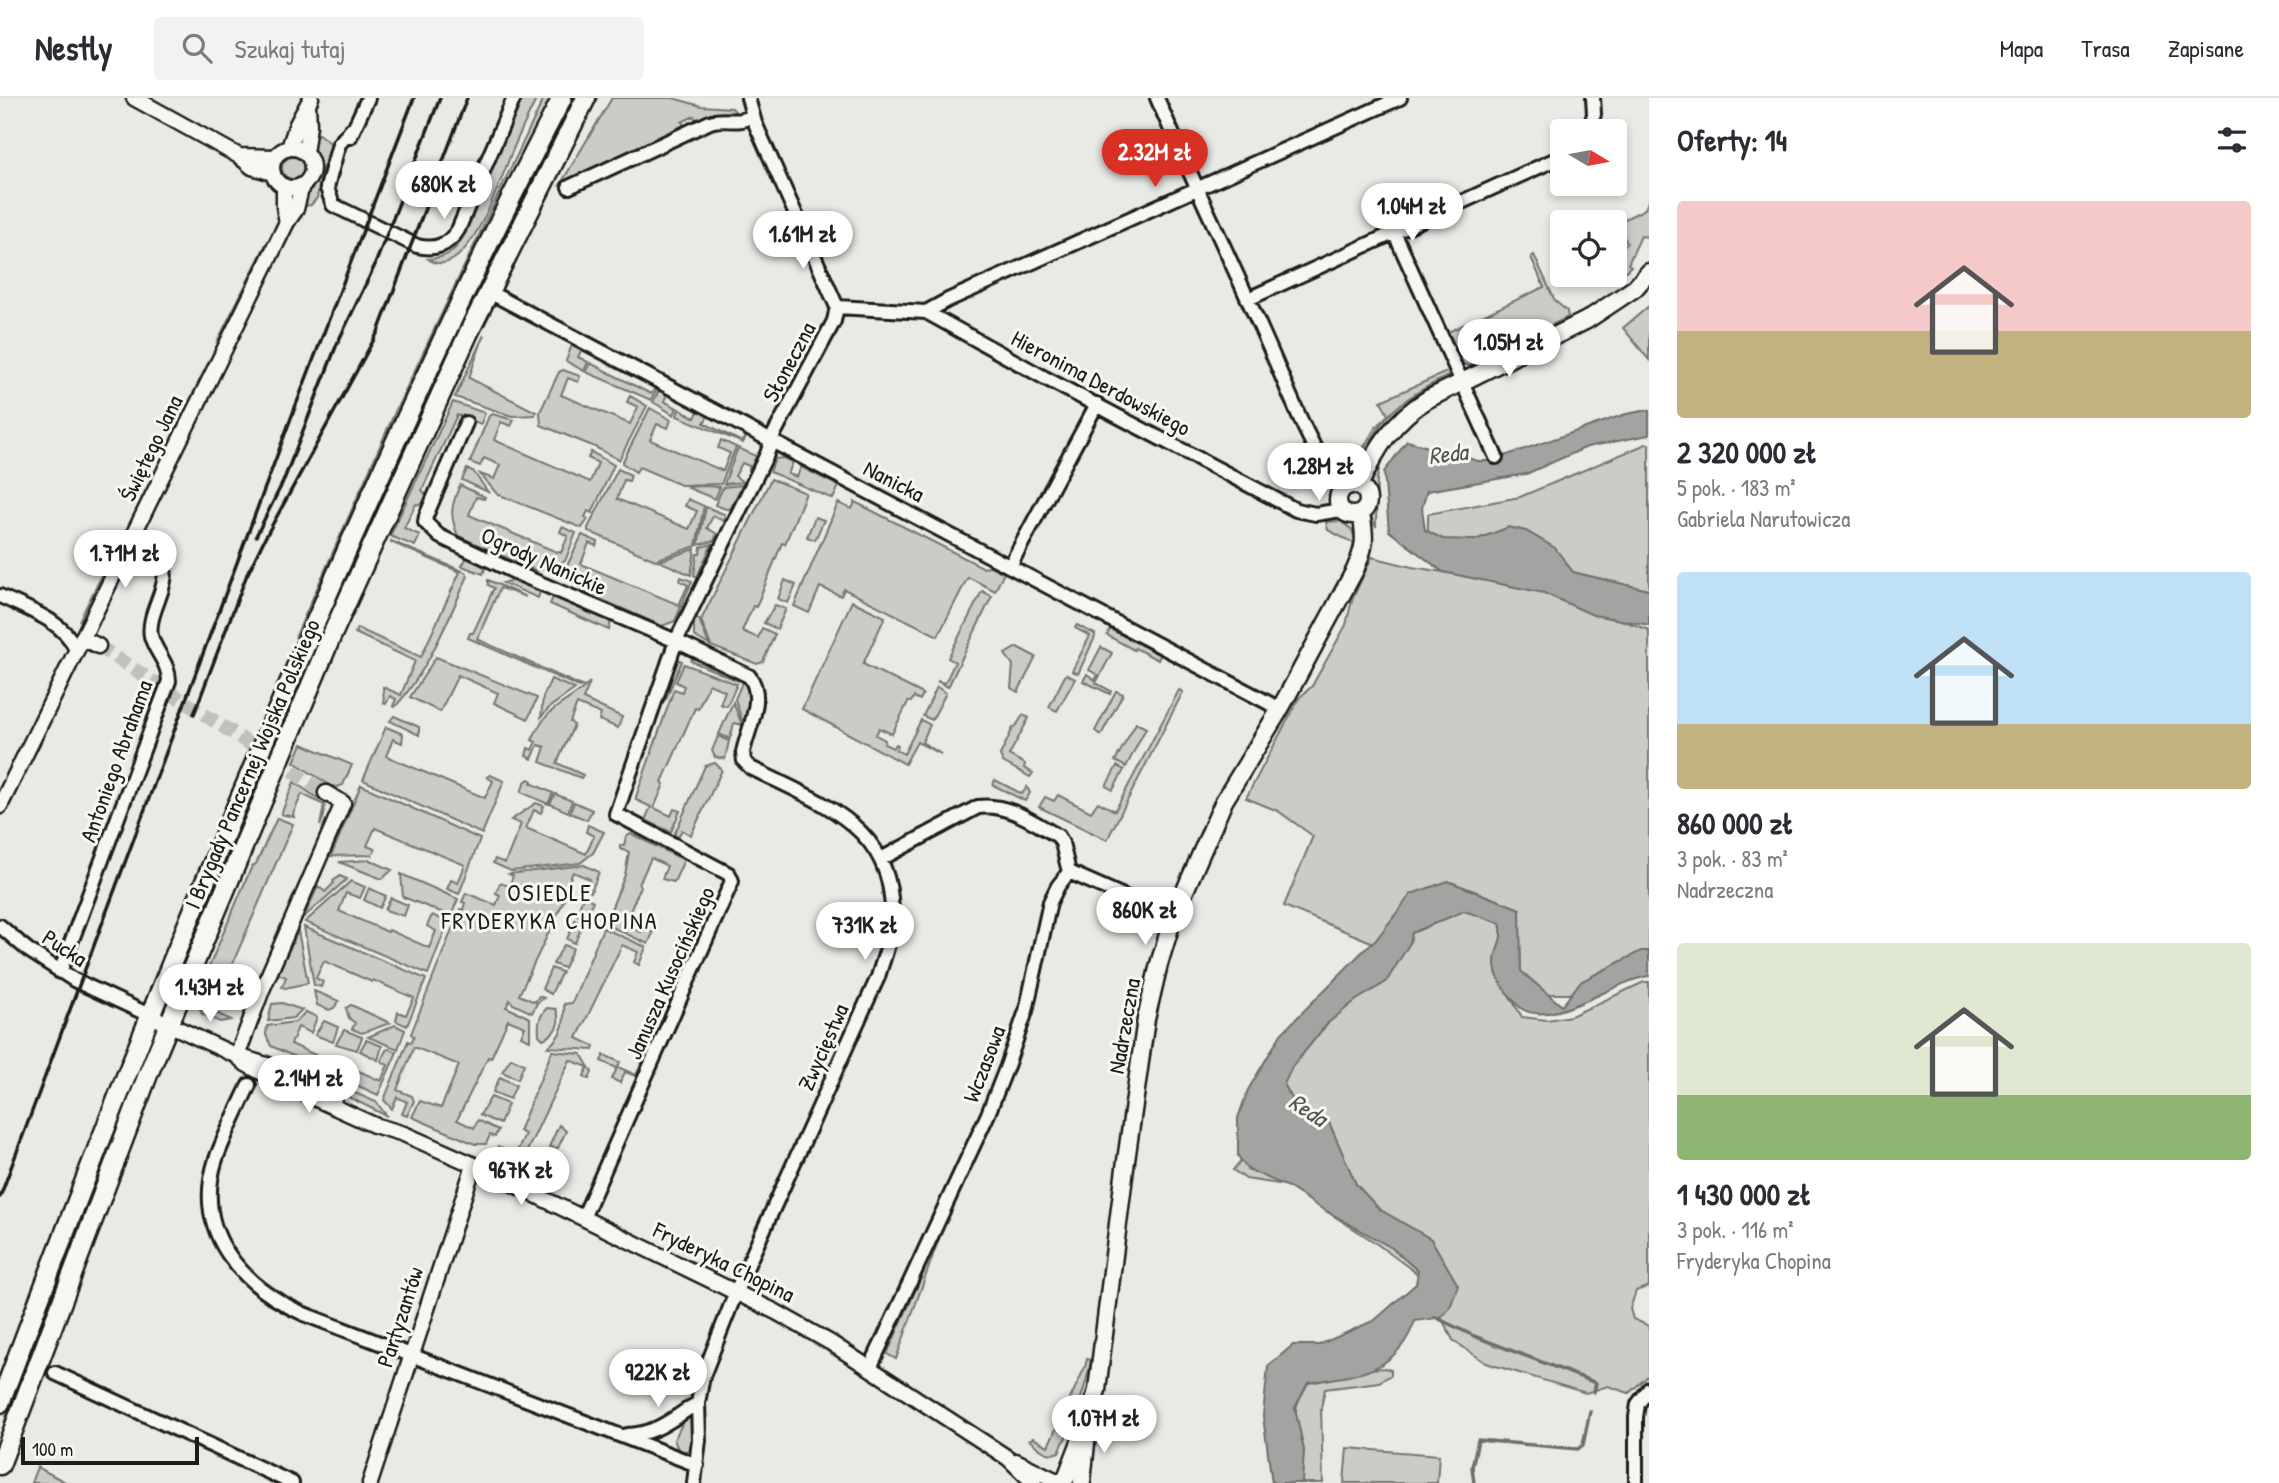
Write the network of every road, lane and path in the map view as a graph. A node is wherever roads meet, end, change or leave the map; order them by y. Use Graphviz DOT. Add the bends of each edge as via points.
graph roads {
  1 [pos="134,98"];
  2 [pos="368,98"];
  3 [pos="514,98"];
  4 [pos="562,98"];
  5 [pos="748,98"];
  6 [pos="1157,98"];
  7 [pos="1400,98"];
  8 [pos="1593,98"];
  9 [pos="588,100"];
  10 [pos="309,101"];
  11 [pos="752,116"];
  12 [pos="1593,119"];
  13 [pos="289,148"];
  14 [pos="305,153"];
  15 [pos="239,156"];
  16 [pos="275,158"];
  17 [pos="1550,162"];
  18 [pos="273,173"];
  19 [pos="302,185"];
  20 [pos="285,186"];
  21 [pos="569,187"];
  22 [pos="1196,188"];
  23 [pos="287,222"];
  24 [pos="1395,232"];
  25 [pos="1649,272"];
  26 [pos="489,292"];
  27 [pos="1248,299"];
  28 [pos="837,307"];
  29 [pos="926,312"];
  30 [pos="1463,381"];
  31 [pos="1097,404"];
  32 [pos="466,423"];
  33 [pos="771,442"];
  34 [pos="1496,457"];
  35 [pos="1359,486"];
  36 [pos="1342,489"];
  37 [pos="1341,510"];
  38 [pos="1361,514"];
  39 [pos="130,541"];
  40 [pos="1012,566"];
  41 [pos="0,596"];
  42 [pos="54,624"];
  43 [pos="89,624"];
  44 [pos="676,641"];
  45 [pos="79,644"];
  46 [pos="98,646"];
  47 [pos="749,676"];
  48 [pos="1280,709"];
  49 [pos="326,793"];
  50 [pos="0,806"];
  51 [pos="881,859"];
  52 [pos="1069,872"];
  53 [pos="1173,918"];
  54 [pos="0,926"];
  55 [pos="61,972"];
  56 [pos="149,1015"];
  57 [pos="169,1024"];
  58 [pos="237,1056"];
  59 [pos="249,1085"];
  60 [pos="474,1165"];
  61 [pos="583,1218"];
  62 [pos="736,1292"];
  63 [pos="412,1355"];
  64 [pos="870,1368"];
  65 [pos="55,1373"];
  66 [pos="1649,1389"];
  67 [pos="0,1403"];
  68 [pos="698,1403"];
  69 [pos="623,1435"];
  70 [pos="1008,1458"];
  71 [pos="0,1465"];
  72 [pos="697,1465"];
  73 [pos="1069,1481"];
  74 [pos="292,1483"];
  75 [pos="370,1483"];
  76 [pos="694,1483"];
  77 [pos="1034,1483"];
  78 [pos="1636,1483"];
  1 -- 15 [label="street"];
  2 -- 3 [label="street" via="339,144 327,188 333,205 426,248 440,247 458,230"];
  4 -- 56 [label="main road, I Brygady Pancernej Wojska Polskiego" via="397,437"];
  5 -- 11 [label="street, Słoneczna"];
  6 -- 22 [label="street"];
  7 -- 22 [label="street"];
  8 -- 12 [label="street"];
  9 -- 26 [label="main road, I Brygady Pancernej Wojska Polskiego"];
  10 -- 13 [label="street"];
  10 -- 14 [label="street"];
  11 -- 21 [label="street" via="737,122 710,122"];
  11 -- 28 [label="street, Słoneczna"];
  13 -- 14 [label="street"];
  13 -- 16 [label="street"];
  14 -- 19 [label="street" via="312,170"];
  15 -- 16 [label="street"];
  15 -- 18 [label="street"];
  16 -- 18 [label="street"];
  17 -- 24 [label="street"];
  18 -- 20 [label="street"];
  19 -- 20 [label="street"];
  19 -- 23 [label="street, Świętego Jana"];
  20 -- 23 [label="street, Świętego Jana"];
  22 -- 27 [label="street"];
  22 -- 29 [label="street"];
  23 -- 39 [label="street, Świętego Jana"];
  24 -- 27 [label="street"];
  24 -- 30 [label="street"];
  25 -- 30 [label="main road" via="1635,288 1587,320"];
  26 -- 33 [label="street, Nanicka"];
  26 -- 57 [label="main road, I Brygady Pancernej Wojska Polskiego" via="331,636"];
  27 -- 36 [label="street" via="1311,438"];
  28 -- 29 [label="street, Hieronima Derdowskiego"];
  28 -- 33 [label="street, Słoneczna"];
  29 -- 31 [label="street, Hieronima Derdowskiego"];
  30 -- 34 [label="street"];
  30 -- 35 [label="main road" via="1428,398 1395,424"];
  31 -- 37 [label="street, Hieronima Derdowskiego" via="1296,510 1317,514"];
  31 -- 40 [label="street"];
  32 -- 44 [label="street, Ogrody Nanickie" via="426,516 431,530 521,575"];
  33 -- 40 [label="street, Nanicka"];
  33 -- 44 [label="street, Słoneczna"];
  35 -- 36 [label="main road"];
  35 -- 38 [label="main road" via="1369,499"];
  36 -- 37 [label="main road" via="1338,496"];
  37 -- 38 [label="main road"];
  38 -- 48 [label="main road, Nadrzeczna" via="1364,549"];
  39 -- 43 [label="street, Świętego Jana"];
  39 -- 55 [label="street, Antoniego Abrahama" via="158,557 164,567 166,579 150,620 150,633 168,668 169,681"];
  40 -- 48 [label="street, Nanicka"];
  41 -- 42 [label="street"];
  42 -- 43 [label="street"];
  42 -- 45 [label="street"];
  43 -- 45 [label="street, Świętego Jana"];
  44 -- 47 [label="street, Ogrody Nanickie"];
  44 -- 61 [label="street, Janusza Kusocińskiego" via="616,814 729,874 732,880"];
  45 -- 46 [label="street"];
  45 -- 50 [label="street, Świętego Jana"];
  47 -- 51 [label="street, Zwycięstwa" via="757,696 743,752 747,764 844,816"];
  48 -- 53 [label="main road, Nadrzeczna" via="1224,801"];
  49 -- 58 [label="street" via="342,803"];
  51 -- 52 [label="street" via="978,807 991,805 1058,836"];
  51 -- 62 [label="street, Zwycięstwa" via="892,890 891,933 878,977"];
  52 -- 53 [label="street"];
  52 -- 64 [label="street, Wczasowa" via="1050,902 1026,1011 988,1114"];
  53 -- 73 [label="main road, Nadrzeczna" via="1146,1019 1097,1390 1072,1458"];
  54 -- 55 [label="street, Pucka"];
  55 -- 56 [label="street, Pucka"];
  56 -- 57 [label="street, Fryderyka Chopina"];
  56 -- 67 [label="main road, I Brygady Pancernej Wojska Polskiego"];
  57 -- 58 [label="street, Fryderyka Chopina"];
  57 -- 71 [label="main road, I Brygady Pancernej Wojska Polskiego"];
  58 -- 60 [label="street, Fryderyka Chopina" via="270,1066"];
  59 -- 63 [label="street" via="216,1160 212,1184 214,1222 232,1260 252,1282 287,1306"];
  60 -- 61 [label="street, Fryderyka Chopina"];
  60 -- 63 [label="street, Partyzantów"];
  61 -- 62 [label="street, Fryderyka Chopina"];
  62 -- 64 [label="street, Fryderyka Chopina"];
  62 -- 68 [label="street, Zwycięstwa" via="703,1376"];
  63 -- 69 [label="street"];
  63 -- 75 [label="street, Partyzantów"];
  64 -- 70 [label="street, Fryderyka Chopina"];
  65 -- 74 [label="street"];
  66 -- 78 [label="street" via="1637,1404"];
  68 -- 69 [label="street" via="661,1428 643,1435"];
  68 -- 72 [label="street, Zwycięstwa"];
  69 -- 72 [label="street"];
  70 -- 73 [label="street, Fryderyka Chopina"];
  70 -- 77 [label="street, Fryderyka Chopina"];
  72 -- 76 [label="street, Zwycięstwa"];
}
